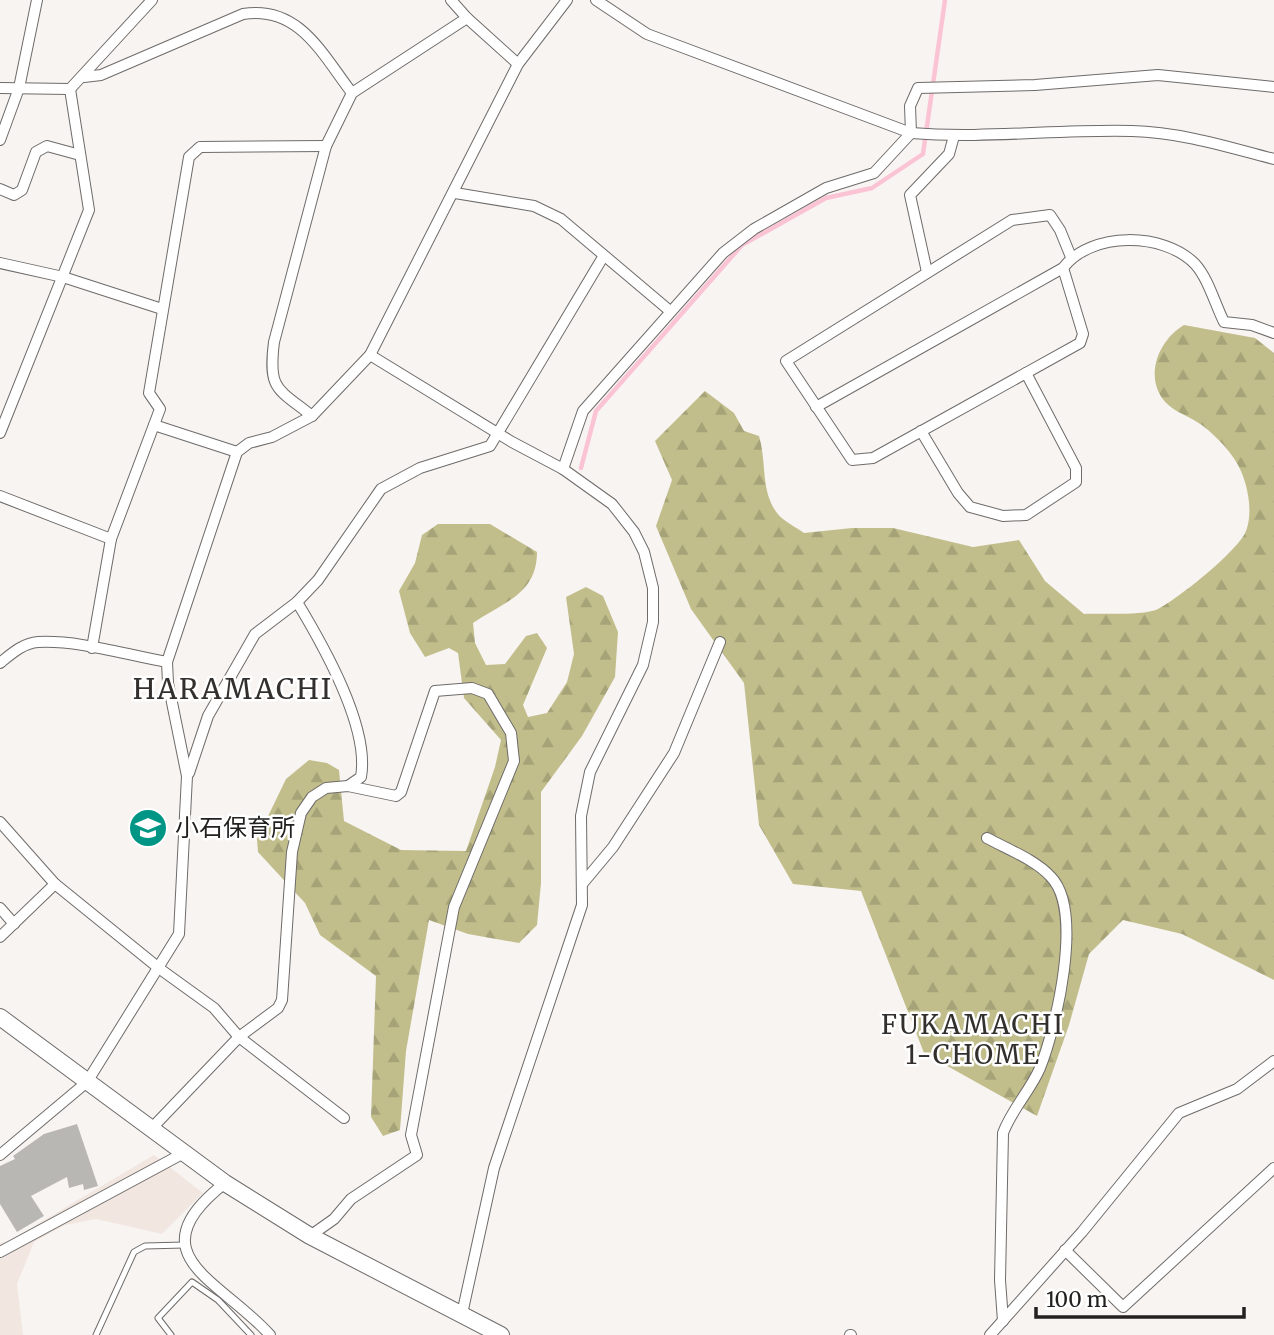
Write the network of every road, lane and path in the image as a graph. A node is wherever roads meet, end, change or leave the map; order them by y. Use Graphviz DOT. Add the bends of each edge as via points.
graph roads {
  1 [pos="37,0"];
  2 [pos="152,0"];
  3 [pos="451,0"];
  4 [pos="567,0"];
  5 [pos="596,0"];
  6 [pos="467,18"];
  7 [pos="518,64"];
  8 [pos="84,76"];
  9 [pos="0,88"];
  10 [pos="19,88"];
  11 [pos="1274,88"];
  12 [pos="70,89"];
  13 [pos="352,93"];
  14 [pos="911,133"];
  15 [pos="954,136"];
  16 [pos="0,140"];
  17 [pos="326,146"];
  18 [pos="80,155"];
  19 [pos="1274,159"];
  20 [pos="0,188"];
  21 [pos="455,192"];
  22 [pos="603,257"];
  23 [pos="1071,257"];
  24 [pos="0,262"];
  25 [pos="1063,268"];
  26 [pos="927,272"];
  27 [pos="63,277"];
  28 [pos="162,309"];
  29 [pos="670,311"];
  30 [pos="1274,333"];
  31 [pos="370,355"];
  32 [pos="1026,373"];
  33 [pos="816,407"];
  34 [pos="312,416"];
  35 [pos="154,425"];
  36 [pos="921,431"];
  37 [pos="497,432"];
  38 [pos="0,433"];
  39 [pos="237,452"];
  40 [pos="563,469"];
  41 [pos="0,496"];
  42 [pos="111,539"];
  43 [pos="297,602"];
  44 [pos="720,642"];
  45 [pos="92,648"];
  46 [pos="0,663"];
  47 [pos="167,663"];
  48 [pos="187,776"];
  49 [pos="348,786"];
  50 [pos="0,822"];
  51 [pos="987,838"];
  52 [pos="583,883"];
  53 [pos="55,884"];
  54 [pos="0,908"];
  55 [pos="14,924"];
  56 [pos="0,937"];
  57 [pos="160,969"];
  58 [pos="0,1017"];
  59 [pos="239,1037"];
  60 [pos="1274,1061"];
  61 [pos="87,1082"];
  62 [pos="344,1118"];
  63 [pos="151,1129"];
  64 [pos="182,1154"];
  65 [pos="0,1155"];
  66 [pos="1274,1168"];
  67 [pos="225,1183"];
  68 [pos="310,1236"];
  69 [pos="184,1245"];
  70 [pos="1065,1250"];
  71 [pos="0,1252"];
  72 [pos="461,1314"];
  73 [pos="1003,1321"];
  74 [pos="96,1335"];
  75 [pos="171,1335"];
  76 [pos="251,1335"];
  77 [pos="270,1335"];
  78 [pos="501,1335"];
  79 [pos="990,1335"];
  1 -- 10 [label="street"];
  2 -- 8 [label="street"];
  3 -- 6 [label="street"];
  4 -- 7 [label="street"];
  5 -- 14 [label="street" via="647,34"];
  6 -- 7 [label="street"];
  6 -- 13 [label="street"];
  7 -- 21 [label="street"];
  8 -- 12 [label="street"];
  8 -- 13 [label="street" via="101,75 243,14 264,11 302,29"];
  9 -- 10 [label="street"];
  10 -- 12 [label="street"];
  10 -- 16 [label="street"];
  11 -- 14 [label="street" via="1158,75 919,88 910,106"];
  12 -- 18 [label="street"];
  13 -- 17 [label="street"];
  14 -- 15 [label="street"];
  14 -- 29 [label="street" via="874,173 826,188 754,229 723,253"];
  15 -- 19 [label="street" via="1135,131"];
  15 -- 26 [label="street" via="949,154 910,195"];
  17 -- 28 [label="street" via="200,147 189,157"];
  17 -- 34 [label="street" via="274,342 270,373 279,389"];
  18 -- 20 [label="street" via="47,146 36,152 22,190 14,195"];
  18 -- 27 [label="street" via="89,210"];
  21 -- 22 [label="street" via="534,206 561,219"];
  21 -- 31 [label="street"];
  22 -- 29 [label="street"];
  22 -- 37 [label="street"];
  23 -- 25 [label="street"];
  23 -- 26 [label="street" via="1050,215 1012,220"];
  23 -- 30 [label="street" via="1125,240 1180,251 1197,266 1224,321"];
  24 -- 27 [label="street"];
  25 -- 32 [label="street" via="1083,334 1080,343"];
  25 -- 33 [label="street"];
  26 -- 33 [label="street" via="786,361"];
  27 -- 28 [label="street"];
  27 -- 38 [label="street"];
  28 -- 35 [label="street" via="149,393 160,409"];
  29 -- 40 [label="street" via="583,411"];
  31 -- 34 [label="street"];
  31 -- 37 [label="street"];
  32 -- 36 [label="street"];
  32 -- 36 [label="street" via="1076,468 1076,482 1026,515 1003,516 970,507"];
  33 -- 36 [label="street" via="852,460 873,458"];
  34 -- 39 [label="street"];
  35 -- 39 [label="street"];
  35 -- 42 [label="street"];
  37 -- 40 [label="street"];
  37 -- 43 [label="street" via="490,446 420,468 381,489 341,549"];
  39 -- 47 [label="street"];
  40 -- 52 [label="street" via="612,503 634,532 645,552 653,588 653,622 643,665 590,772 581,816"];
  41 -- 42 [label="street"];
  42 -- 45 [label="street"];
  43 -- 48 [label="street" via="255,634 208,716"];
  43 -- 49 [label="street" via="327,655 359,732 364,759 361,777"];
  44 -- 52 [label="street" via="674,753 613,847"];
  45 -- 46 [label="street" via="36,642 17,649"];
  45 -- 47 [label="street"];
  47 -- 48 [label="street"];
  48 -- 57 [label="street" via="179,934"];
  49 -- 59 [label="street" via="326,788 301,813 292,852 282,1000"];
  49 -- 68 [label="street" via="396,796 401,792 435,691 472,688 488,694 511,733 514,761 454,906 411,1135 416,1155 351,1199"];
  50 -- 53 [label="street"];
  51 -- 73 [label="street" via="1051,876 1065,910 1066,956 1049,1035 1039,1070 1003,1133"];
  52 -- 72 [label="street" via="582,905 494,1168"];
  53 -- 55 [label="street"];
  53 -- 57 [label="street"];
  54 -- 55 [label="street"];
  55 -- 56 [label="street"];
  57 -- 59 [label="street" via="214,1008"];
  57 -- 61 [label="street"];
  58 -- 61 [label="street"];
  59 -- 62 [label="street"];
  59 -- 63 [label="street"];
  60 -- 70 [label="street" via="1237,1089 1179,1112"];
  61 -- 63 [label="street"];
  61 -- 65 [label="street"];
  63 -- 64 [label="street"];
  64 -- 67 [label="street"];
  64 -- 71 [label="street"];
  66 -- 70 [label="street" via="1123,1307"];
  67 -- 68 [label="street"];
  67 -- 69 [label="street" via="185,1225"];
  68 -- 72 [label="street"];
  69 -- 74 [label="lane" via="145,1246 134,1252"];
  69 -- 77 [label="street" via="192,1266"];
  70 -- 73 [label="street"];
  72 -- 78 [label="street"];
  73 -- 79 [label="street"];
  75 -- 76 [label="lane" via="158,1318 192,1282 218,1300"];
}
